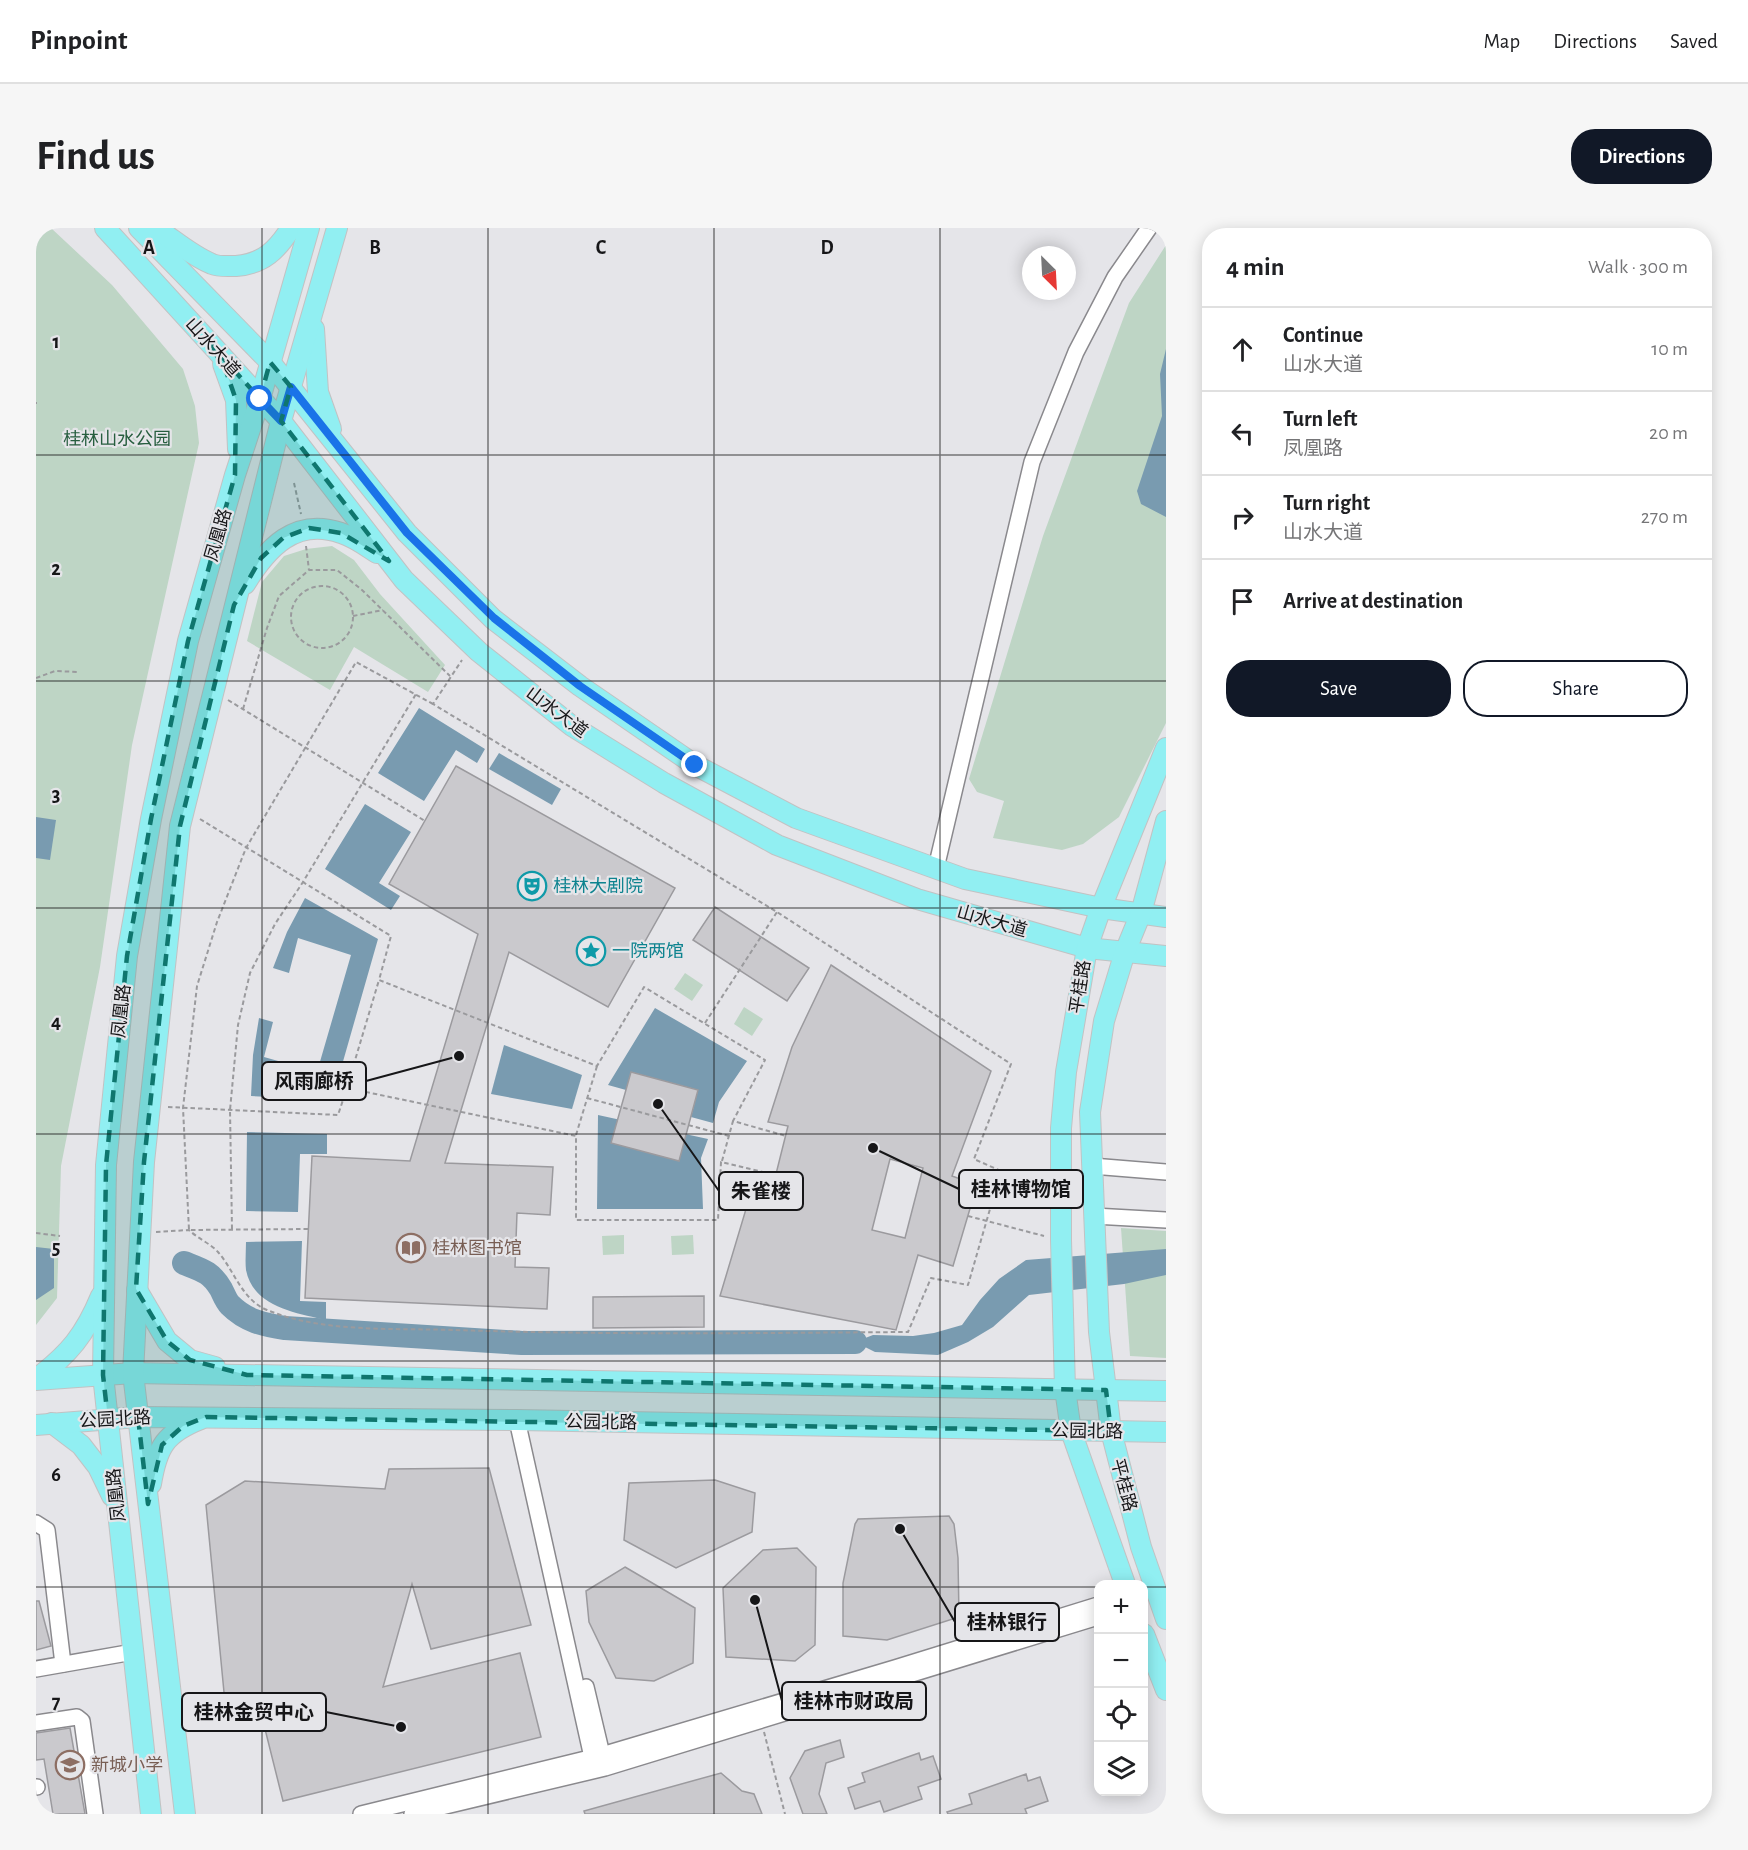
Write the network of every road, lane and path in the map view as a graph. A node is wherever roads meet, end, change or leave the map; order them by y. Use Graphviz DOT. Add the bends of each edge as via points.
graph roads {
  1 [pos="105,228"];
  2 [pos="140,228"];
  3 [pos="156,228"];
  4 [pos="291,228"];
  5 [pos="309,228"];
  6 [pos="337,228"];
  7 [pos="1149,228"];
  8 [pos="319,291"];
  9 [pos="206,339"];
  10 [pos="270,362"];
  11 [pos="291,387"];
  12 [pos="260,399"];
  13 [pos="281,421"];
  14 [pos="352,465"];
  15 [pos="235,476"];
  16 [pos="389,561"];
  17 [pos="234,605"];
  18 [pos="383,610"];
  19 [pos="353,616"];
  20 [pos="472,645"];
  21 [pos="78,672"];
  22 [pos="451,677"];
  23 [pos="36,678"];
  24 [pos="213,691"];
  25 [pos="416,694"];
  26 [pos="433,704"];
  27 [pos="243,709"];
  28 [pos="306,748"];
  29 [pos="1166,748"];
  30 [pos="362,782"];
  31 [pos="184,810"];
  32 [pos="425,821"];
  33 [pos="1166,821"];
  34 [pos="246,848"];
  35 [pos="936,868"];
  36 [pos="303,882"];
  37 [pos="1101,908"];
  38 [pos="777,912"];
  39 [pos="1141,913"];
  40 [pos="1166,917"];
  41 [pos="1087,948"];
  42 [pos="1125,952"];
  43 [pos="1166,956"];
  44 [pos="379,980"];
  45 [pos="705,1024"];
  46 [pos="597,1066"];
  47 [pos="347,1088"];
  48 [pos="587,1098"];
  49 [pos="149,1106"];
  50 [pos="183,1108"];
  51 [pos="230,1110"];
  52 [pos="733,1121"];
  53 [pos="576,1136"];
  54 [pos="729,1136"];
  55 [pos="786,1136"];
  56 [pos="722,1162"];
  57 [pos="1092,1166"];
  58 [pos="1166,1172"];
  59 [pos="776,1175"];
  60 [pos="968,1216"];
  61 [pos="1094,1216"];
  62 [pos="1166,1220"];
  63 [pos="988,1221"];
  64 [pos="308,1229"];
  65 [pos="189,1230"];
  66 [pos="232,1230"];
  67 [pos="139,1232"];
  68 [pos="36,1233"];
  69 [pos="60,1236"];
  70 [pos="1061,1240"];
  71 [pos="104,1288"];
  72 [pos="136,1288"];
  73 [pos="133,1373"];
  74 [pos="103,1375"];
  75 [pos="247,1375"];
  76 [pos="36,1380"];
  77 [pos="1065,1389"];
  78 [pos="1106,1390"];
  79 [pos="1166,1391"];
  80 [pos="138,1417"];
  81 [pos="206,1417"];
  82 [pos="108,1419"];
  83 [pos="521,1420"];
  84 [pos="44,1424"];
  85 [pos="1071,1431"];
  86 [pos="1111,1431"];
  87 [pos="1166,1432"];
  88 [pos="148,1504"];
  89 [pos="117,1507"];
  90 [pos="36,1524"];
  91 [pos="1124,1580"];
  92 [pos="1094,1606"];
  93 [pos="1094,1618"];
  94 [pos="1166,1619"];
  95 [pos="1148,1646"];
  96 [pos="133,1652"];
  97 [pos="63,1664"];
  98 [pos="36,1669"];
  99 [pos="1166,1690"];
  100 [pos="761,1720"];
  101 [pos="36,1724"];
  102 [pos="598,1763"];
  103 [pos="95,1814"];
  104 [pos="151,1814"];
  105 [pos="185,1814"];
  106 [pos="361,1814"];
  107 [pos="412,1814"];
  108 [pos="785,1814"];
  1 -- 9 [label="main road, 山水大道"];
  2 -- 10 [label="main road, 山水大道"];
  3 -- 4 [label="main road" via="213,265 226,267 263,260 282,243"];
  5 -- 10 [label="main road, 凤凰路"];
  6 -- 8 [label="main road, 凤凰路"];
  7 -- 35 [label="street" via="1115,278 1076,351 1032,462"];
  8 -- 11 [label="main road, 凤凰路"];
  8 -- 14 [label="main road" via="313,324 318,392 332,432"];
  9 -- 12 [label="main road, 山水大道"];
  9 -- 15 [label="main road" via="225,368 236,400"];
  10 -- 11 [label="main road, 山水大道"];
  10 -- 12 [label="main road, 凤凰路"];
  11 -- 13 [label="main road, 凤凰路"];
  11 -- 14 [label="main road, 山水大道"];
  12 -- 13 [label="main road, 山水大道"];
  12 -- 15 [label="main road, 凤凰路"];
  13 -- 16 [label="main road, 山水大道"];
  13 -- 17 [label="main road, 凤凰路"];
  14 -- 35 [label="main road, 山水大道" via="407,533 494,618 580,686 695,765 796,818"];
  15 -- 71 [label="main road, 凤凰路" via="188,641 127,956 106,1165"];
  16 -- 17 [label="main road" via="341,533 309,528 283,538 261,558"];
  16 -- 20 [label="main road, 山水大道"];
  17 -- 24 [label="main road, 凤凰路"];
  18 -- 19 [label="path"];
  18 -- 22 [label="path"];
  18 -- 27 [label="path" via="337,570 309,570 279,596"];
  19 -- 19 [label="path" via="345,639 336,645 316,648 299,638 292,609 313,588 333,588 349,601"];
  20 -- 22 [label="path"];
  20 -- 41 [label="main road, 山水大道" via="572,726 663,783 777,845 916,899"];
  21 -- 23 [label="path" via="56,671"];
  22 -- 26 [label="path"];
  24 -- 27 [label="path"];
  24 -- 31 [label="main road, 凤凰路"];
  25 -- 26 [label="path"];
  25 -- 28 [label="path" via="356,662"];
  25 -- 30 [label="path"];
  26 -- 38 [label="path"];
  27 -- 28 [label="path"];
  28 -- 30 [label="path"];
  28 -- 34 [label="path"];
  29 -- 37 [label="main road, 平桂路"];
  30 -- 32 [label="path"];
  30 -- 36 [label="path"];
  31 -- 34 [label="path"];
  31 -- 49 [label="main road, 凤凰路"];
  33 -- 39 [label="main road, 平桂路"];
  34 -- 36 [label="path"];
  34 -- 50 [label="path" via="197,986"];
  35 -- 37 [label="main road, 山水大道" via="965,879"];
  36 -- 44 [label="path" via="392,936"];
  36 -- 51 [label="path" via="275,924 250,973 238,1025"];
  37 -- 39 [label="main road, 山水大道"];
  37 -- 41 [label="main road, 平桂路"];
  38 -- 45 [label="path"];
  38 -- 63 [label="path" via="1011,1064 974,1159 1001,1171"];
  39 -- 40 [label="main road, 山水大道"];
  39 -- 42 [label="main road, 平桂路"];
  41 -- 42 [label="main road, 山水大道"];
  41 -- 70 [label="main road, 平桂路" via="1066,1072 1061,1128"];
  42 -- 43 [label="main road, 山水大道"];
  42 -- 57 [label="main road, 平桂路" via="1104,1021 1090,1112"];
  44 -- 46 [label="path"];
  44 -- 47 [label="path"];
  45 -- 46 [label="path" via="644,987"];
  45 -- 52 [label="path" via="765,1060"];
  46 -- 48 [label="path"];
  47 -- 51 [label="path" via="338,1115"];
  47 -- 53 [label="path"];
  48 -- 53 [label="path"];
  48 -- 54 [label="path"];
  49 -- 50 [label="path"];
  49 -- 67 [label="main road, 凤凰路"];
  50 -- 51 [label="path"];
  50 -- 65 [label="path"];
  51 -- 66 [label="path"];
  52 -- 54 [label="path"];
  52 -- 55 [label="path"];
  53 -- 56 [label="path" via="576,1220 718,1220"];
  54 -- 56 [label="path"];
  56 -- 59 [label="path"];
  57 -- 58 [label="street"];
  57 -- 61 [label="main road, 平桂路"];
  60 -- 63 [label="path"];
  61 -- 62 [label="street"];
  61 -- 78 [label="main road, 平桂路"];
  63 -- 65 [label="path" via="968,1285 931,1278 908,1332 562,1334 331,1326 264,1309 250,1298 217,1250"];
  63 -- 70 [label="path"];
  64 -- 66 [label="path"];
  65 -- 66 [label="path"];
  65 -- 67 [label="path"];
  67 -- 72 [label="main road, 凤凰路"];
  68 -- 69 [label="path"];
  70 -- 77 [label="main road, 平桂路"];
  71 -- 74 [label="main road, 凤凰路"];
  71 -- 76 [label="main road" via="93,1317 75,1346"];
  72 -- 73 [label="main road, 凤凰路"];
  72 -- 75 [label="main road" via="167,1341 190,1360"];
  73 -- 74 [label="main road"];
  73 -- 75 [label="main road"];
  73 -- 80 [label="main road, 凤凰路"];
  74 -- 76 [label="main road"];
  74 -- 82 [label="main road, 凤凰路"];
  75 -- 77 [label="main road"];
  77 -- 78 [label="main road"];
  77 -- 85 [label="main road, 平桂路"];
  78 -- 79 [label="main road"];
  78 -- 86 [label="main road, 平桂路"];
  80 -- 81 [label="main road, 公园北路"];
  80 -- 82 [label="main road, 公园北路"];
  80 -- 88 [label="main road, 凤凰路"];
  81 -- 83 [label="main road, 公园北路"];
  81 -- 88 [label="main road" via="183,1426 162,1445 154,1464"];
  82 -- 84 [label="main road, 公园北路"];
  82 -- 89 [label="main road, 凤凰路"];
  83 -- 85 [label="main road, 公园北路"];
  83 -- 102 [label="street"];
  84 -- 89 [label="main road" via="81,1444 98,1467"];
  85 -- 86 [label="main road, 公园北路"];
  85 -- 91 [label="main road, 平桂路"];
  86 -- 87 [label="main road, 公园北路"];
  86 -- 94 [label="main road, 平桂路" via="1141,1547"];
  88 -- 105 [label="main road, 凤凰路"];
  89 -- 96 [label="main road, 凤凰路"];
  90 -- 97 [label="street" via="47,1530"];
  92 -- 102 [label="street"];
  93 -- 100 [label="street"];
  95 -- 99 [label="main road"];
  96 -- 97 [label="street"];
  96 -- 104 [label="main road, 凤凰路"];
  97 -- 98 [label="street"];
  100 -- 102 [label="street"];
  100 -- 108 [label="path"];
  101 -- 103 [label="street" via="77,1718 82,1721"];
  102 -- 106 [label="street"];
  102 -- 107 [label="street"];
}
